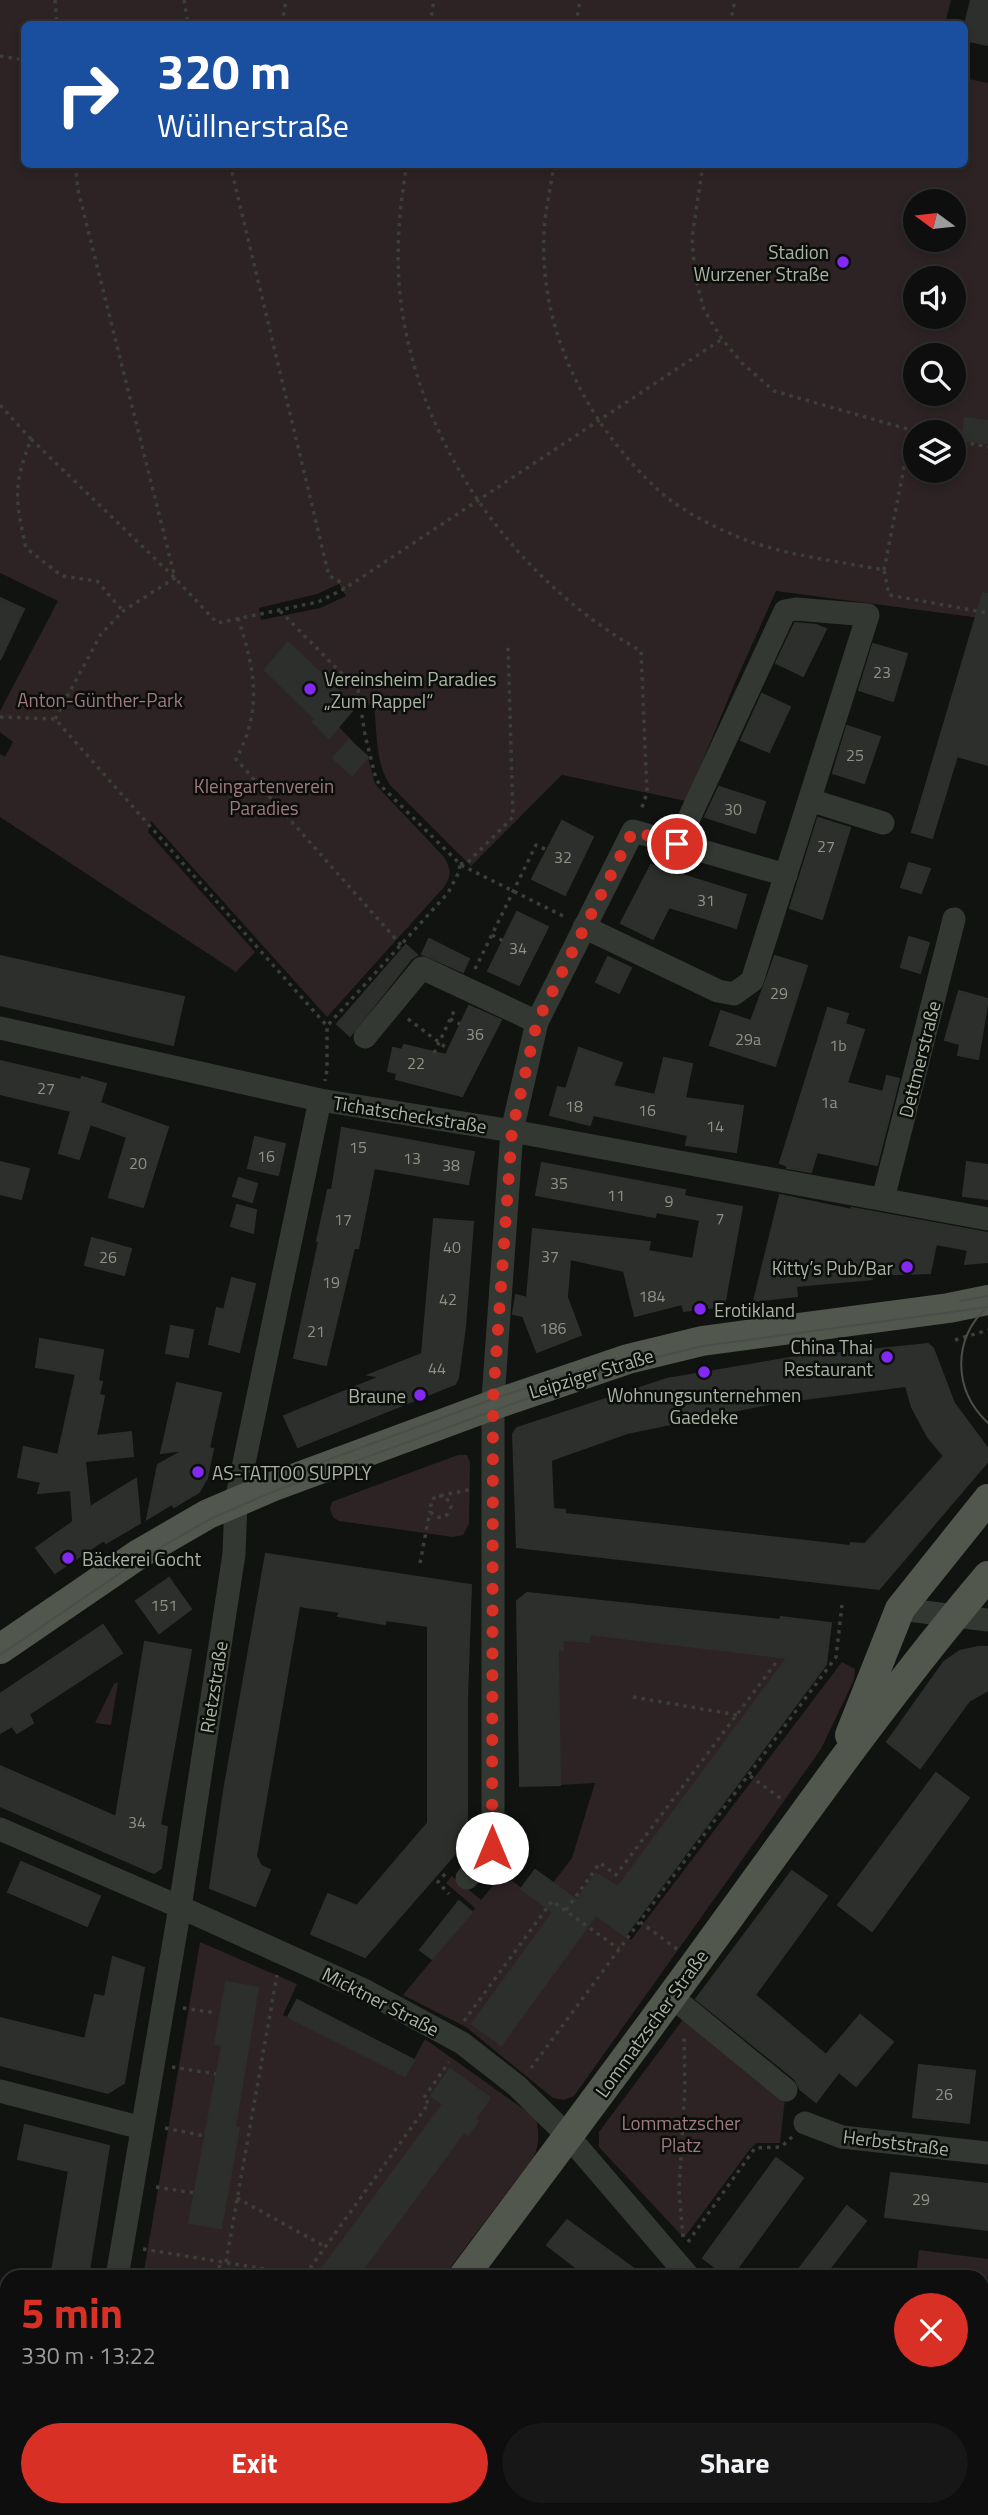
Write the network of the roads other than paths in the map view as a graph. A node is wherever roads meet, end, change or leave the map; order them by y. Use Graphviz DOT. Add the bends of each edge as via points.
graph roads {
  1 [pos="810,800"];
  2 [pos="883,823"];
  3 [pos="677,844"];
  4 [pos="786,875"];
  5 [pos="954,919"];
  6 [pos="584,927"];
  7 [pos="537,1022"];
  8 [pos="0,1028"];
  9 [pos="365,1037"];
  10 [pos="320,1100"];
  11 [pos="512,1131"];
  12 [pos="883,1199"];
  13 [pos="988,1219"];
  14 [pos="988,1300"];
  15 [pos="493,1405"];
  16 [pos="988,1499"];
  17 [pos="236,1501"];
  18 [pos="988,1576"];
  19 [pos="900,1609"];
  20 [pos="953,1616"];
  21 [pos="988,1620"];
  22 [pos="0,1649"];
  23 [pos="838,1768"];
  24 [pos="0,1829"];
  25 [pos="467,1878"];
  26 [pos="180,1907"];
  27 [pos="678,2001"];
  28 [pos="786,2090"];
  29 [pos="0,2091"];
  30 [pos="805,2123"];
  31 [pos="142,2126"];
  32 [pos="569,2137"];
  33 [pos="988,2153"];
  34 [pos="118,2270"];
  35 [pos="468,2270"];
  36 [pos="683,2270"];
  1 -- 2 [label="street"];
  1 -- 3 [label="street" via="868,615 785,611"];
  1 -- 4 [label="street"];
  3 -- 4 [label="street"];
  3 -- 6 [label="street" via="633,831"];
  4 -- 6 [label="street" via="752,982 734,994 718,992"];
  5 -- 12 [label="street, Dettmerstraße"];
  6 -- 7 [label="street"];
  7 -- 9 [label="street" via="422,968"];
  7 -- 11 [label="street"];
  8 -- 10 [label="street, Tichatscheckstraße"];
  10 -- 11 [label="street, Tichatscheckstraße"];
  10 -- 17 [label="street, Rietzstraße"];
  11 -- 12 [label="street, Tichatscheckstraße"];
  11 -- 15 [label="street"];
  12 -- 13 [label="street, Tichatscheckstraße"];
  14 -- 15 [label="main road, Leipziger Straße" via="702,1341 628,1359"];
  15 -- 17 [label="main road, Leipziger Straße"];
  15 -- 25 [label="street" via="492,1848"];
  16 -- 19 [label="main road, Lommatzscher Straße"];
  17 -- 22 [label="main road, Leipziger Straße" via="151,1546"];
  17 -- 26 [label="street, Rietzstraße" via="234,1554"];
  18 -- 20 [label="main road, Lommatzscher Straße"];
  19 -- 20 [label="street"];
  19 -- 23 [label="main road, Lommatzscher Straße"];
  20 -- 21 [label="street"];
  20 -- 23 [label="main road, Lommatzscher Straße"];
  23 -- 27 [label="main road, Lommatzscher Straße" via="696,1963"];
  24 -- 26 [label="street, Micktner Straße"];
  26 -- 31 [label="street, Rietzstraße"];
  26 -- 32 [label="street, Micktner Straße" via="405,2011 457,2040 517,2086"];
  27 -- 28 [label="street"];
  27 -- 32 [label="main road, Lommatzscher Straße"];
  29 -- 31 [label="street"];
  30 -- 33 [label="street, Herbststraße" via="842,2137"];
  31 -- 34 [label="street, Rietzstraße"];
  32 -- 35 [label="main road, Lommatzscher Straße"];
  32 -- 36 [label="street, Micktner Straße"];
}
